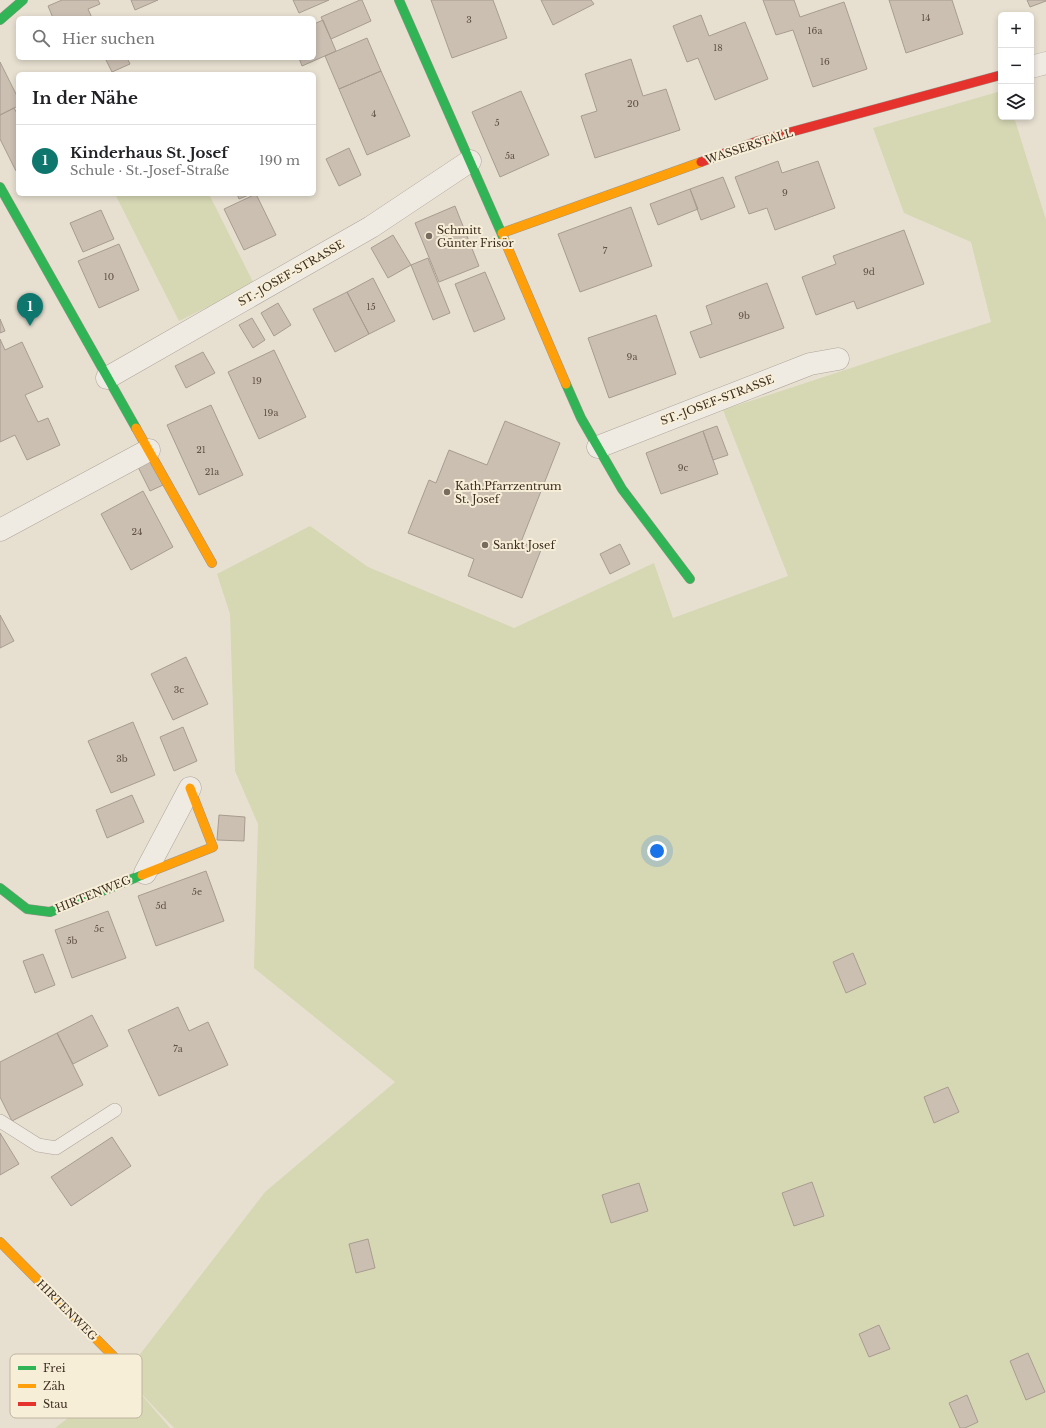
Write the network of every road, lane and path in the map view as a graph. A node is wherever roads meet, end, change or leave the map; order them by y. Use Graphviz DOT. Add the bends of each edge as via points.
graph roads {
  1 [pos="399,0"];
  2 [pos="22,1"];
  3 [pos="0,20"];
  4 [pos="1046,63"];
  5 [pos="1034,66"];
  6 [pos="998,76"];
  7 [pos="470,161"];
  8 [pos="0,187"];
  9 [pos="502,232"];
  10 [pos="838,359"];
  11 [pos="107,378"];
  12 [pos="598,447"];
  13 [pos="149,450"];
  14 [pos="0,530"];
  15 [pos="212,563"];
  16 [pos="690,579"];
  17 [pos="190,788"];
  18 [pos="145,874"];
  19 [pos="0,888"];
  20 [pos="115,1110"];
  21 [pos="0,1121"];
  22 [pos="0,1242"];
  23 [pos="111,1354"];
  1 -- 7 [label="street"];
  2 -- 3 [label="street"];
  4 -- 5 [label="street"];
  6 -- 9 [label="street, WASSERSTALL" via="758,141"];
  7 -- 9 [label="street"];
  7 -- 11 [label="street, ST.-JOSEF-STRASSE" via="371,227"];
  8 -- 11 [label="street"];
  9 -- 12 [label="street" via="581,418"];
  10 -- 12 [label="street, ST.-JOSEF-STRASSE" via="810,364"];
  11 -- 13 [label="street"];
  12 -- 16 [label="street" via="622,489"];
  13 -- 14 [label="street"];
  13 -- 15 [label="street"];
  17 -- 18 [label="street, HIRTENWEG"];
  17 -- 18 [label="street, HIRTENWEG" via="213,847"];
  18 -- 19 [label="street, HIRTENWEG" via="50,912 27,909"];
  20 -- 21 [label="lane" via="56,1148 38,1145"];
  22 -- 23 [label="street, HIRTENWEG"];
}
